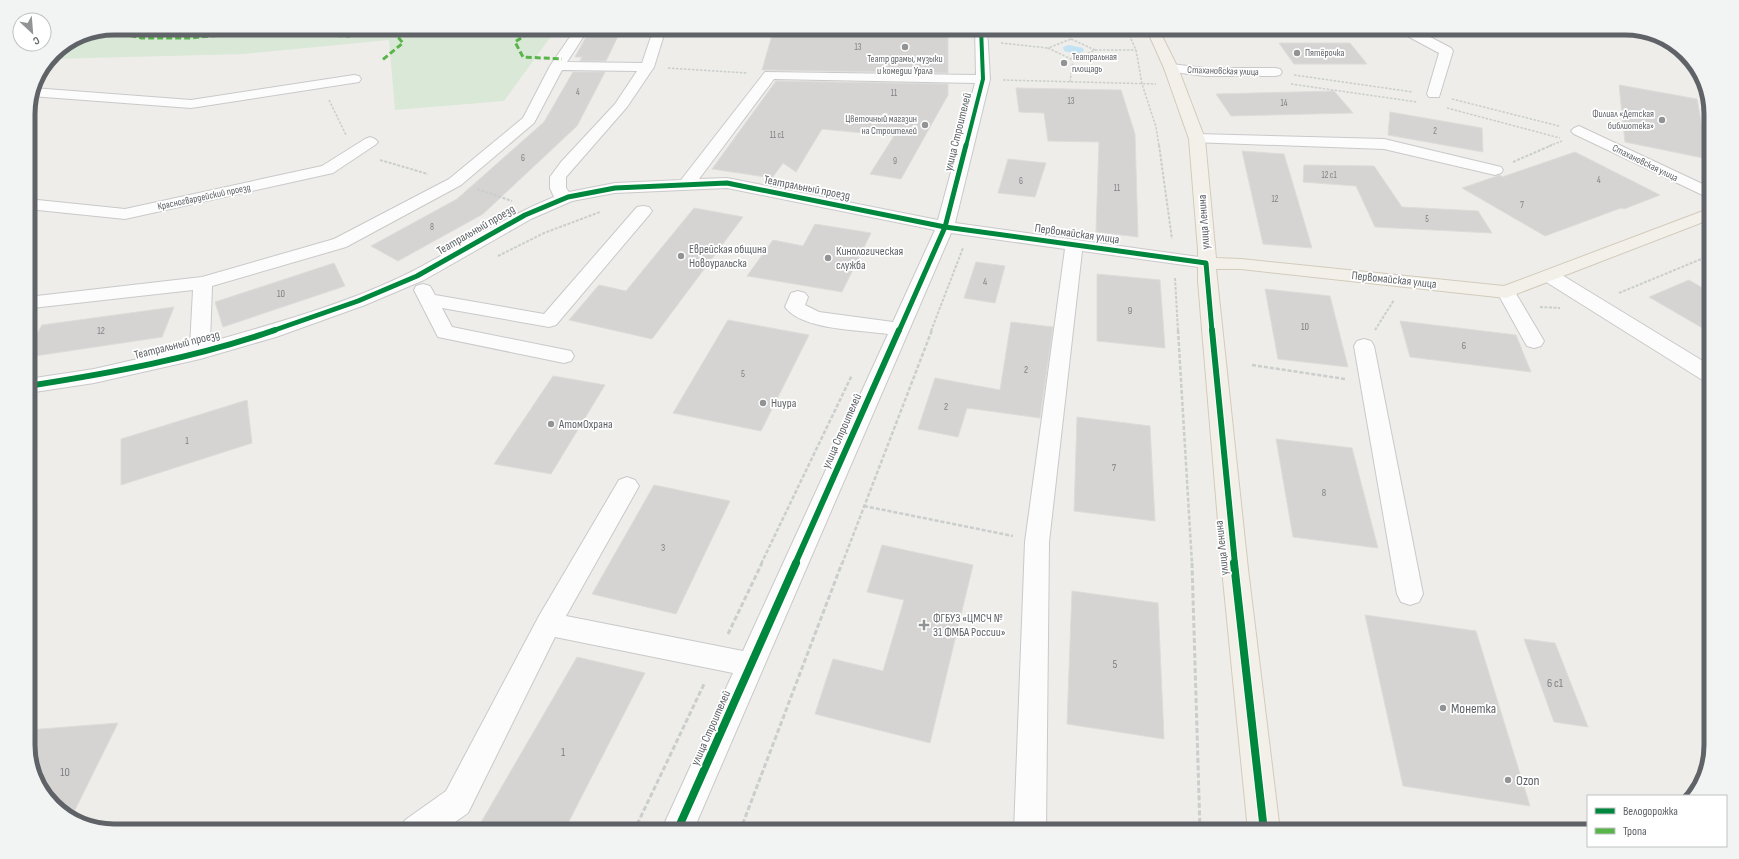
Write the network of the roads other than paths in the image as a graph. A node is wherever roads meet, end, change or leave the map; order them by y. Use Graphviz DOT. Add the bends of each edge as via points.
graph roads {
  1 [pos="578,35"];
  2 [pos="658,35"];
  3 [pos="981,35"];
  4 [pos="1156,35"];
  5 [pos="1416,35"];
  6 [pos="557,66"];
  7 [pos="647,67"];
  8 [pos="1171,68"];
  9 [pos="1275,72"];
  10 [pos="354,79"];
  11 [pos="983,79"];
  12 [pos="38,92"];
  13 [pos="1434,94"];
  14 [pos="1579,131"];
  15 [pos="1197,139"];
  16 [pos="370,142"];
  17 [pos="1494,170"];
  18 [pos="686,185"];
  19 [pos="1704,191"];
  20 [pos="568,197"];
  21 [pos="35,205"];
  22 [pos="643,211"];
  23 [pos="1704,216"];
  24 [pos="945,227"];
  25 [pos="1074,245"];
  26 [pos="1206,272"];
  27 [pos="417,276"];
  28 [pos="1550,276"];
  29 [pos="203,283"];
  30 [pos="1506,292"];
  31 [pos="798,297"];
  32 [pos="428,300"];
  33 [pos="35,303"];
  34 [pos="900,329"];
  35 [pos="1534,341"];
  36 [pos="1364,346"];
  37 [pos="200,352"];
  38 [pos="564,356"];
  39 [pos="1704,372"];
  40 [pos="35,385"];
  41 [pos="627,486"];
  42 [pos="1410,594"];
  43 [pos="548,624"];
  44 [pos="751,665"];
  45 [pos="426,824"];
  46 [pos="681,824"];
  47 [pos="1030,824"];
  48 [pos="1263,824"];
  1 -- 6 [label="street"];
  2 -- 7 [label="street"];
  3 -- 11 [label="street, улица Строителей"];
  4 -- 8 [label="main road, улица Ленина"];
  5 -- 13 [label="street" via="1446,51"];
  6 -- 7 [label="street"];
  6 -- 29 [label="street" via="529,120 455,182 340,243"];
  7 -- 20 [label="street" via="620,107 558,177 560,194"];
  8 -- 9 [label="street, Стахановская улица" via="1205,72"];
  8 -- 15 [label="main road, улица Ленина" via="1175,85"];
  10 -- 12 [label="street" via="191,104"];
  11 -- 18 [label="street" via="770,75"];
  11 -- 24 [label="street, улица Строителей"];
  14 -- 19 [label="street, Стахановская улица"];
  15 -- 17 [label="street" via="1384,144"];
  15 -- 26 [label="main road, улица Ленина" via="1207,250"];
  16 -- 21 [label="street, Красногвардейский проезд" via="328,170 125,214"];
  18 -- 20 [label="street, Театральный проезд" via="615,188"];
  18 -- 24 [label="street, Театральный проезд" via="727,183"];
  20 -- 27 [label="street, Театральный проезд" via="525,215"];
  22 -- 32 [label="street" via="549,321"];
  23 -- 28 [label="main road, Первомайская улица"];
  24 -- 25 [label="street, Первомайская улица"];
  24 -- 34 [label="street, улица Строителей"];
  25 -- 26 [label="street, Первомайская улица" via="1174,259"];
  25 -- 47 [label="street" via="1037,542"];
  26 -- 30 [label="main road, Первомайская улица" via="1241,264"];
  26 -- 48 [label="main road, улица Ленина"];
  27 -- 32 [label="street"];
  27 -- 37 [label="street, Театральный проезд" via="358,301 277,330"];
  28 -- 30 [label="main road, Первомайская улица"];
  28 -- 39 [label="street"];
  29 -- 33 [label="street"];
  29 -- 37 [label="street"];
  30 -- 35 [label="street"];
  31 -- 34 [label="street" via="796,307 814,318"];
  32 -- 38 [label="street" via="446,332"];
  34 -- 44 [label="street, улица Строителей"];
  36 -- 42 [label="street"];
  37 -- 40 [label="street, Театральный проезд" via="94,376"];
  41 -- 43 [label="street"];
  43 -- 44 [label="street"];
  43 -- 45 [label="street" via="457,802"];
  44 -- 46 [label="street, улица Строителей"];
}
